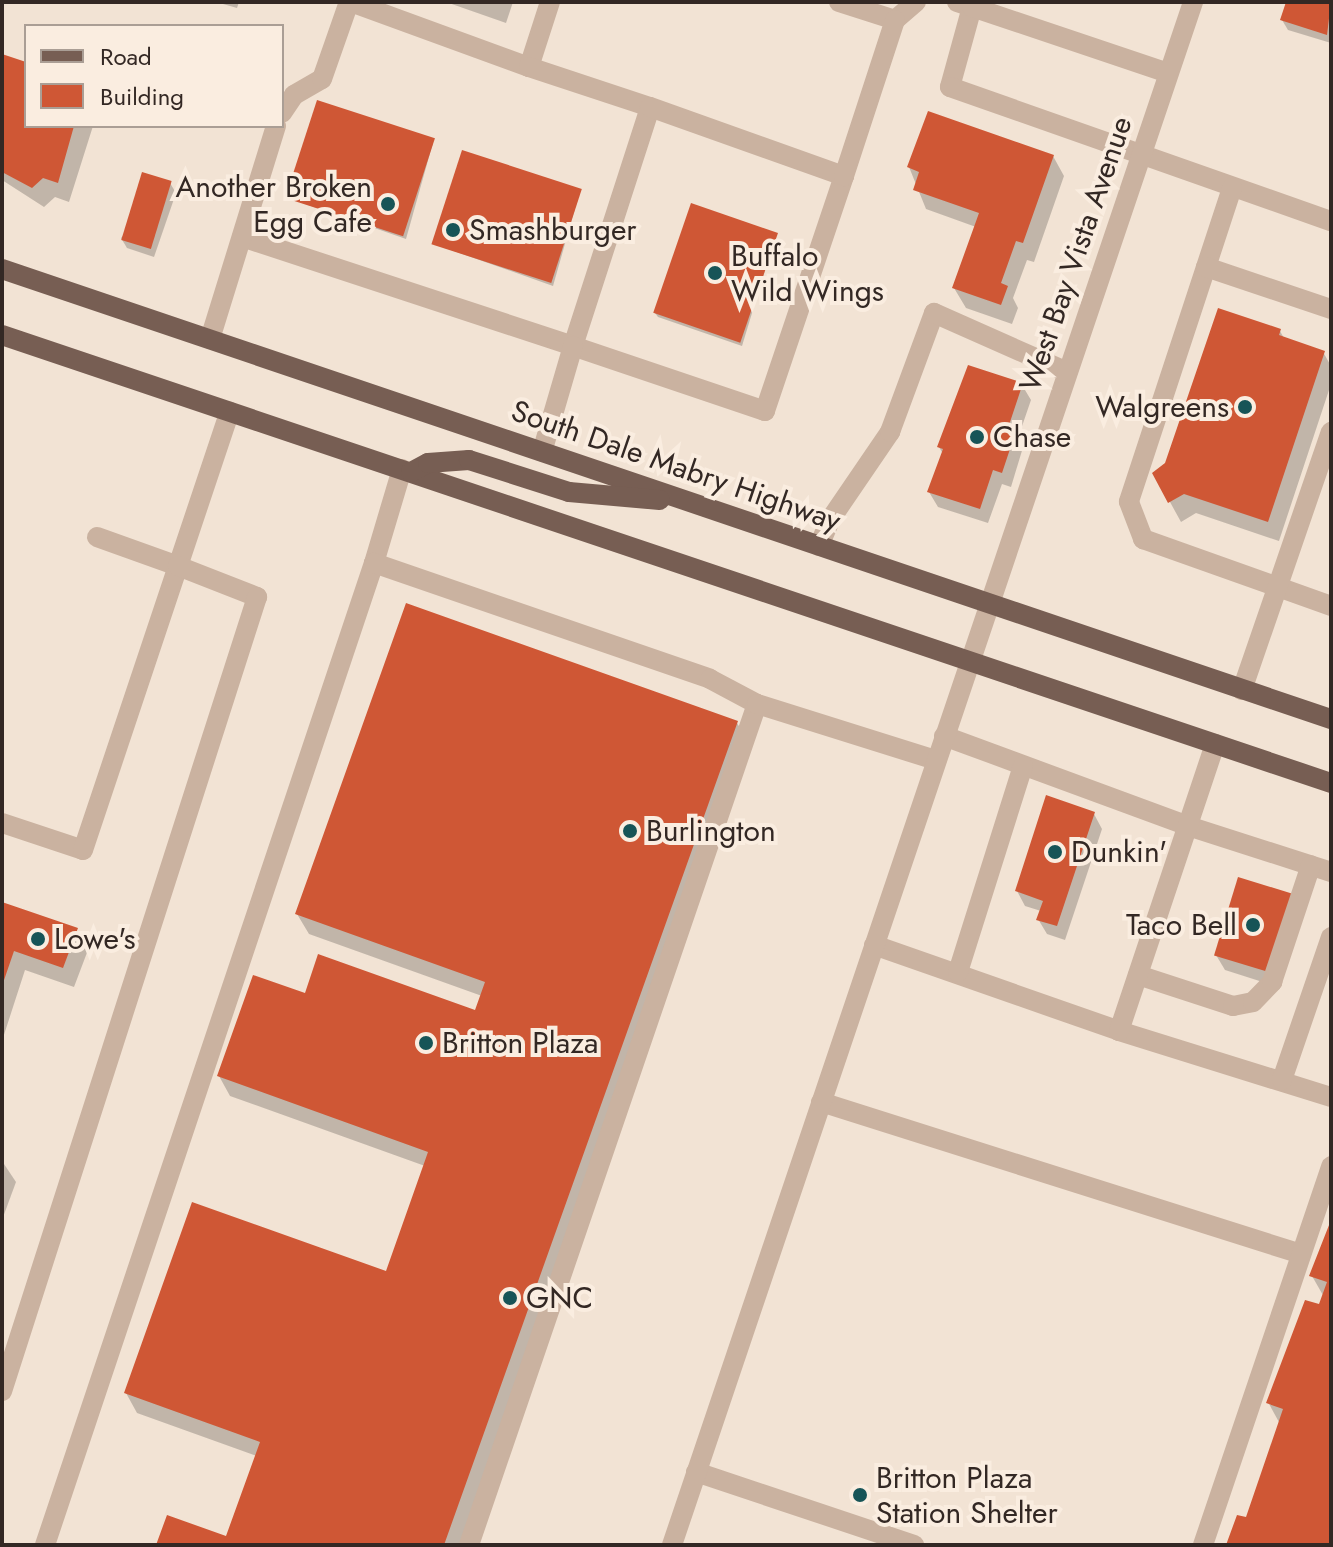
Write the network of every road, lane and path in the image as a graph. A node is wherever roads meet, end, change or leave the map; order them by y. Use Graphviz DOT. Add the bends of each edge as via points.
graph roads {
  1 [pos="350,2"];
  2 [pos="550,2"];
  3 [pos="839,2"];
  4 [pos="916,2"];
  5 [pos="1193,2"];
  6 [pos="964,4"];
  7 [pos="895,20"];
  8 [pos="529,67"];
  9 [pos="1168,73"];
  10 [pos="650,107"];
  11 [pos="284,110"];
  12 [pos="275,128"];
  13 [pos="1140,157"];
  14 [pos="844,176"];
  15 [pos="1232,188"];
  16 [pos="1331,221"];
  17 [pos="242,237"];
  18 [pos="1206,267"];
  19 [pos="2,269"];
  20 [pos="1331,309"];
  21 [pos="2,335"];
  22 [pos="210,339"];
  23 [pos="573,346"];
  24 [pos="1067,372"];
  25 [pos="230,411"];
  26 [pos="1331,432"];
  27 [pos="542,452"];
  28 [pos="407,470"];
  29 [pos="692,503"];
  30 [pos="97,537"];
  31 [pos="819,546"];
  32 [pos="374,563"];
  33 [pos="178,566"];
  34 [pos="1278,587"];
  35 [pos="989,603"];
  36 [pos="1331,606"];
  37 [pos="969,661"];
  38 [pos="1242,690"];
  39 [pos="757,704"];
  40 [pos="1331,719"];
  41 [pos="944,736"];
  42 [pos="1215,744"];
  43 [pos="936,760"];
  44 [pos="1023,766"];
  45 [pos="1331,783"];
  46 [pos="2,823"];
  47 [pos="1188,826"];
  48 [pos="1311,865"];
  49 [pos="1331,872"];
  50 [pos="1331,937"];
  51 [pos="874,945"];
  52 [pos="958,972"];
  53 [pos="1138,975"];
  54 [pos="1119,1031"];
  55 [pos="1282,1080"];
  56 [pos="1331,1097"];
  57 [pos="821,1102"];
  58 [pos="1331,1166"];
  59 [pos="1301,1254"];
  60 [pos="2,1391"];
  61 [pos="696,1472"];
  62 [pos="45,1545"];
  63 [pos="469,1545"];
  64 [pos="672,1545"];
  65 [pos="914,1545"];
  66 [pos="1203,1545"];
  1 -- 8 [label="street"];
  1 -- 11 [label="street" via="322,79 294,95"];
  2 -- 8 [label="street"];
  3 -- 7 [label="street"];
  4 -- 7 [label="street"];
  5 -- 9 [label="street, West Bay Vista Avenue"];
  6 -- 9 [label="street"];
  6 -- 13 [label="street" via="950,87"];
  7 -- 14 [label="street"];
  8 -- 10 [label="street"];
  9 -- 13 [label="street, West Bay Vista Avenue"];
  10 -- 14 [label="street"];
  10 -- 23 [label="street"];
  12 -- 17 [label="street"];
  13 -- 15 [label="street"];
  13 -- 24 [label="street, West Bay Vista Avenue"];
  14 -- 23 [label="street" via="765,411"];
  15 -- 16 [label="street"];
  15 -- 18 [label="street"];
  17 -- 22 [label="street"];
  17 -- 23 [label="street"];
  18 -- 20 [label="street"];
  18 -- 34 [label="street" via="1129,502 1143,539"];
  19 -- 22 [label="main road, South Dale Mabry Highway"];
  21 -- 25 [label="main road"];
  22 -- 27 [label="main road, South Dale Mabry Highway"];
  23 -- 27 [label="street"];
  24 -- 31 [label="street" via="934,313 890,432 830,520"];
  24 -- 35 [label="street, West Bay Vista Avenue"];
  25 -- 28 [label="main road"];
  25 -- 33 [label="street"];
  26 -- 34 [label="street"];
  27 -- 29 [label="main road, South Dale Mabry Highway"];
  28 -- 29 [label="main road" via="469,460 569,492"];
  28 -- 32 [label="street"];
  28 -- 37 [label="main road"];
  29 -- 31 [label="main road, South Dale Mabry Highway"];
  30 -- 33 [label="street"];
  31 -- 35 [label="main road, South Dale Mabry Highway"];
  32 -- 39 [label="street" via="710,679"];
  32 -- 62 [label="street"];
  33 -- 46 [label="street" via="83,850"];
  33 -- 60 [label="street" via="257,597"];
  34 -- 36 [label="street"];
  34 -- 38 [label="street"];
  35 -- 37 [label="street, West Bay Vista Avenue"];
  35 -- 38 [label="main road, South Dale Mabry Highway"];
  37 -- 41 [label="street, West Bay Vista Avenue"];
  37 -- 42 [label="main road"];
  38 -- 40 [label="main road, South Dale Mabry Highway"];
  39 -- 43 [label="street"];
  39 -- 63 [label="street"];
  41 -- 43 [label="street, West Bay Vista Avenue"];
  41 -- 44 [label="street"];
  42 -- 45 [label="main road"];
  42 -- 47 [label="street"];
  43 -- 51 [label="street, West Bay Vista Avenue"];
  44 -- 47 [label="street"];
  44 -- 52 [label="street"];
  47 -- 48 [label="street"];
  47 -- 53 [label="street"];
  48 -- 49 [label="street"];
  48 -- 53 [label="street" via="1272,982 1253,1002 1233,1006"];
  50 -- 55 [label="street"];
  51 -- 52 [label="street"];
  51 -- 57 [label="street, West Bay Vista Avenue"];
  52 -- 54 [label="street"];
  53 -- 54 [label="street"];
  54 -- 55 [label="street"];
  55 -- 56 [label="street"];
  57 -- 59 [label="street"];
  57 -- 61 [label="street, West Bay Vista Avenue"];
  58 -- 59 [label="street"];
  59 -- 66 [label="street"];
  61 -- 64 [label="street, West Bay Vista Avenue"];
  61 -- 65 [label="street"];
}
